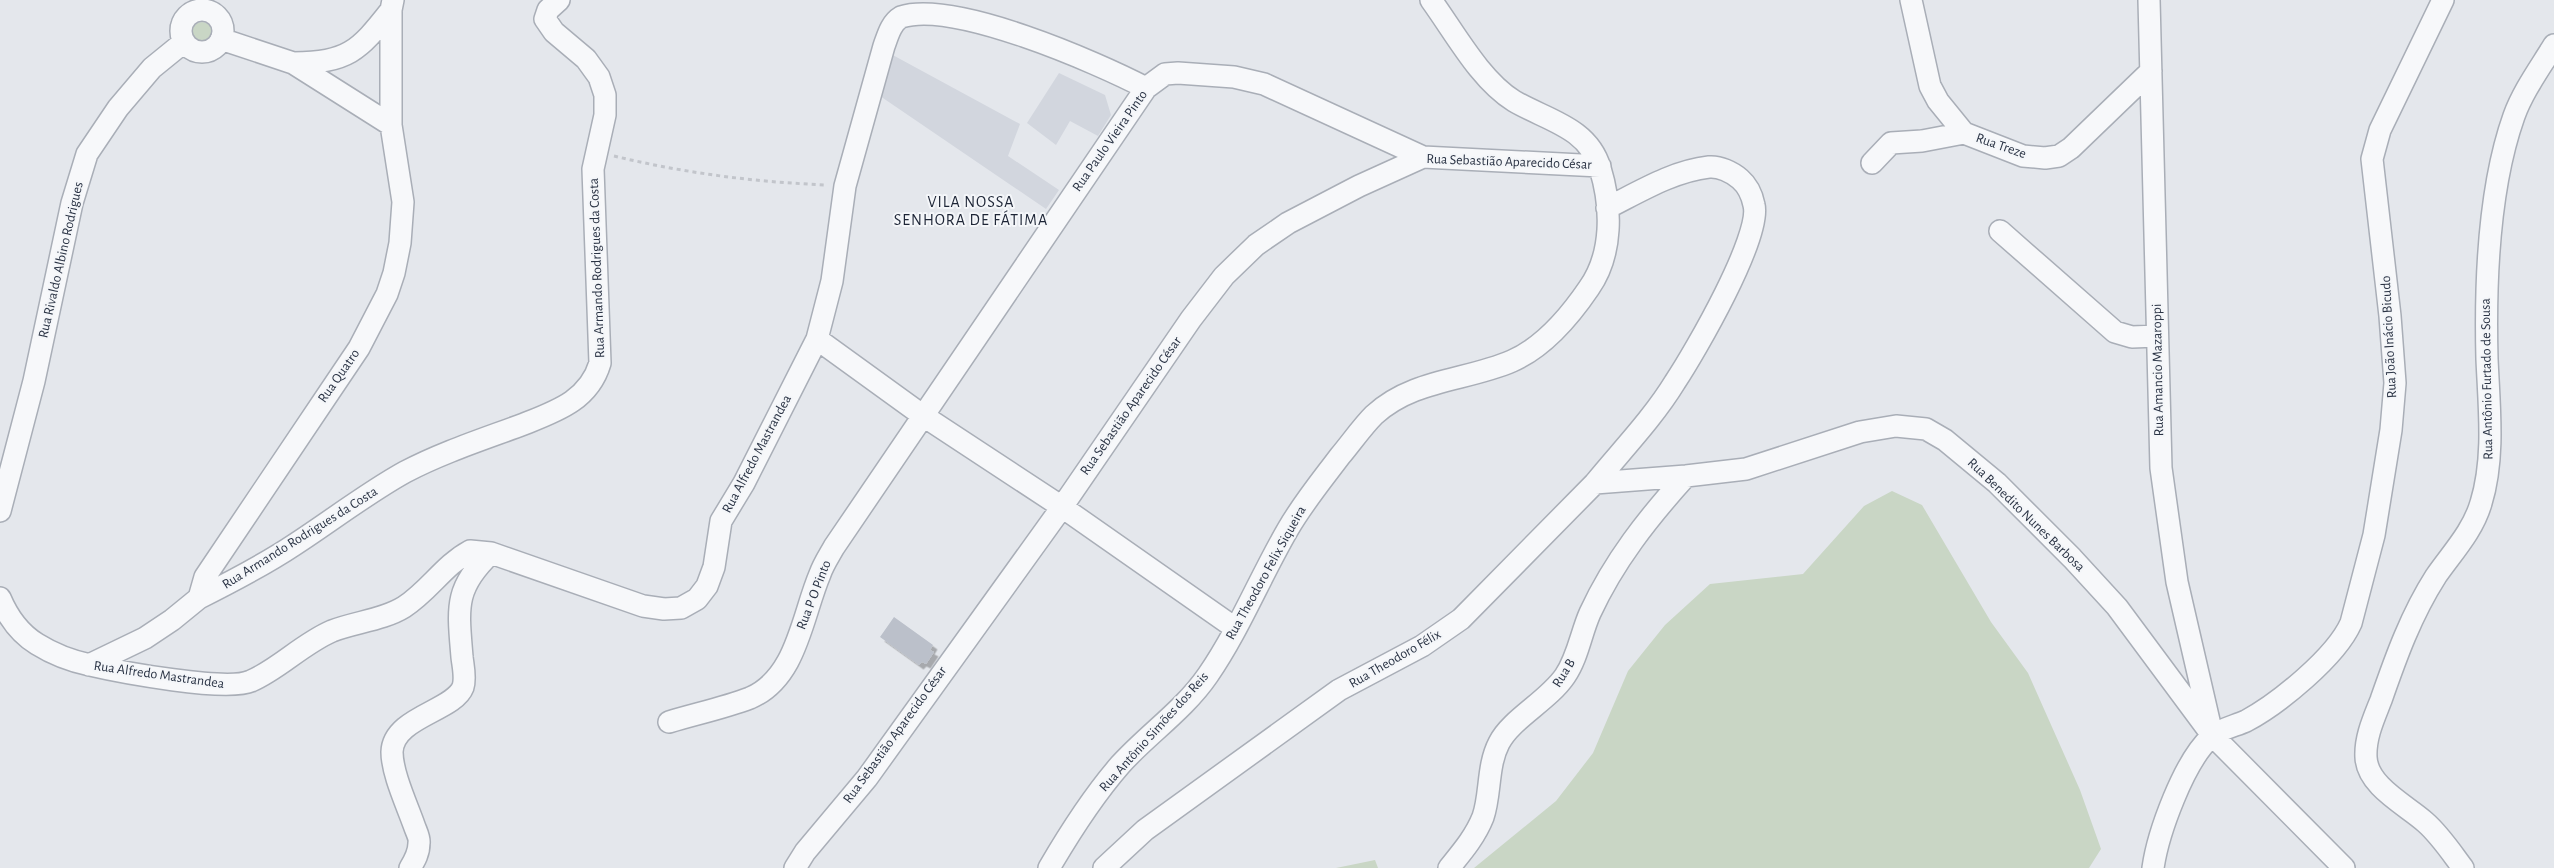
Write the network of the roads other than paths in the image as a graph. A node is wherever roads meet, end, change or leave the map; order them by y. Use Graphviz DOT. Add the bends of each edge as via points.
graph roads {
  1 [pos="559,0"];
  2 [pos="1431,0"];
  3 [pos="1911,0"];
  4 [pos="2149,0"];
  5 [pos="2443,0"];
  6 [pos="202,5"];
  7 [pos="392,5"];
  8 [pos="221,39"];
  9 [pos="184,42"];
  10 [pos="2554,45"];
  11 [pos="293,63"];
  12 [pos="2151,71"];
  13 [pos="1146,88"];
  14 [pos="391,125"];
  15 [pos="1964,133"];
  16 [pos="1423,157"];
  17 [pos="1872,163"];
  18 [pos="1600,166"];
  19 [pos="1608,208"];
  20 [pos="2000,231"];
  21 [pos="2157,336"];
  22 [pos="817,339"];
  23 [pos="922,416"];
  24 [pos="1686,476"];
  25 [pos="1595,483"];
  26 [pos="1062,507"];
  27 [pos="0,511"];
  28 [pos="491,553"];
  29 [pos="0,598"];
  30 [pos="199,598"];
  31 [pos="1230,637"];
  32 [pos="89,665"];
  33 [pos="668,722"];
  34 [pos="2212,735"];
  35 [pos="410,868"];
  36 [pos="795,868"];
  37 [pos="1049,868"];
  38 [pos="1104,868"];
  39 [pos="1449,868"];
  40 [pos="2153,868"];
  41 [pos="2344,868"];
  42 [pos="2462,868"];
  1 -- 30 [label="street, Rua Armando Rodrigues da Costa" via="548,10 545,19 554,32 586,59 599,77 605,95 605,114 593,169 600,363 596,380 559,410 404,472 286,550"];
  2 -- 18 [label="street" via="1491,83 1516,102 1581,136"];
  3 -- 15 [label="street, Rua Treze" via="1930,86"];
  4 -- 12 [label="street, Rua Amancio Mazaroppi"];
  5 -- 34 [label="street, Rua João Inácio Bicudo" via="2380,130 2372,159 2395,383 2374,535 2351,623 2336,647 2287,693 2245,721"];
  6 -- 8 [label="street" via="220,19"];
  6 -- 9 [label="street" via="185,18 181,30"];
  7 -- 11 [label="street" via="368,39 354,51 336,60"];
  7 -- 14 [label="street, Rua Quatro"];
  8 -- 9 [label="street" via="213,48 200,51"];
  8 -- 11 [label="street"];
  9 -- 27 [label="street, Rua Rivaldo Albino Rodrigues" via="146,75 118,108 87,154 72,203 34,381"];
  10 -- 42 [label="street, Rua Antônio Furtado de Sousa" via="2514,116 2501,167 2489,249 2486,303 2489,433 2482,503 2471,527 2436,577 2404,634 2368,736 2366,759 2372,774 2385,790 2427,823"];
  11 -- 14 [label="street"];
  12 -- 15 [label="street, Rua Treze" via="2059,156 2023,156"];
  12 -- 21 [label="street, Rua Amancio Mazaroppi"];
  13 -- 16 [label="street, Rua Paulo Vieira Pinto" via="1165,74 1178,73 1234,77 1264,84"];
  13 -- 22 [label="street, Rua Alfredo Mastrandea" via="1026,30 960,13 928,10 900,18 890,29 884,46 845,186 832,281"];
  13 -- 23 [label="street, Rua Paulo Vieira Pinto"];
  14 -- 30 [label="street, Rua Quatro" via="402,202 398,250 387,294 359,348 205,577"];
  15 -- 17 [label="street" via="1891,143"];
  16 -- 18 [label="street, Rua Sebastião Aparecido César"];
  16 -- 26 [label="street, Rua Sebastião Aparecido César" via="1288,224 1256,246 1224,276"];
  18 -- 19 [label="street"];
  19 -- 25 [label="street" via="1662,181 1711,167 1733,172 1746,184 1755,206 1752,230 1719,308 1671,389"];
  19 -- 31 [label="street, Rua Theodoro Felix Siqueira" via="1607,251 1602,268 1560,325 1532,350 1511,361 1414,389 1392,400 1373,416 1304,503"];
  20 -- 21 [label="street" via="2115,332 2132,337"];
  21 -- 34 [label="street, Rua Amancio Mazaroppi" via="2161,468 2168,532"];
  22 -- 23 [label="street"];
  22 -- 28 [label="street, Rua Alfredo Mastrandea" via="744,483 721,521 714,567 707,586 697,599 680,608 643,606"];
  23 -- 26 [label="street"];
  23 -- 33 [label="street, Rua P O Pinto" via="834,547 820,574 792,655 773,681 750,697"];
  24 -- 25 [label="street"];
  24 -- 34 [label="street, Rua Benedito Nunes Barbosa" via="1746,469 1860,432 1896,426 1926,429 1945,440 1997,483 2072,558 2117,607"];
  24 -- 39 [label="street, Rua B" via="1647,520 1621,557 1590,613 1567,674 1550,696 1499,743 1483,816 1474,836"];
  25 -- 38 [label="street, Rua Theodoro Félix" via="1461,619 1422,646 1339,690 1145,830"];
  26 -- 31 [label="street"];
  26 -- 36 [label="street, Rua Sebastião Aparecido César" via="867,778"];
  28 -- 32 [label="street, Rua Alfredo Mastrandea" via="470,551 462,555 416,599 401,608 327,634 250,682 235,685 167,679"];
  28 -- 35 [label="street" via="462,588 462,687 457,695 418,719 395,740 392,752 395,768 420,842 417,858"];
  29 -- 32 [label="street, Rua Alfredo Mastrandea" via="8,616 36,644 58,656"];
  30 -- 32 [label="street" via="145,638"];
  31 -- 37 [label="street, Rua Antônio Simões dos Reis" via="1207,677 1120,765"];
  34 -- 40 [label="street" via="2186,773 2156,845"];
  34 -- 41 [label="street, Rua Benedito Nunes Barbosa"];
}
